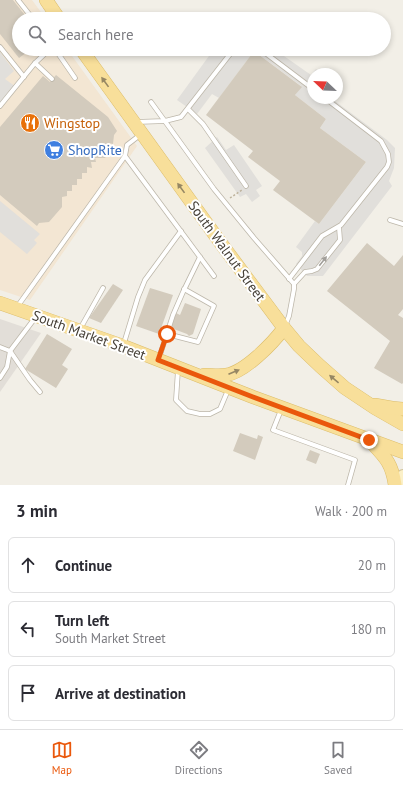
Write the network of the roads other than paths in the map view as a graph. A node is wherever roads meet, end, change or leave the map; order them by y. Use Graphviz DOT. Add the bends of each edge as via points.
graph roads {
  1 [pos="18,0"];
  2 [pos="46,0"];
  3 [pos="27,12"];
  4 [pos="55,12"];
  5 [pos="0,47"];
  6 [pos="42,56"];
  7 [pos="60,56"];
  8 [pos="86,56"];
  9 [pos="229,56"];
  10 [pos="269,56"];
  11 [pos="35,62"];
  12 [pos="24,77"];
  13 [pos="75,78"];
  14 [pos="52,79"];
  15 [pos="307,84"];
  16 [pos="151,102"];
  17 [pos="333,104"];
  18 [pos="0,106"];
  19 [pos="188,109"];
  20 [pos="165,121"];
  21 [pos="134,122"];
  22 [pos="142,133"];
  23 [pos="125,156"];
  24 [pos="246,186"];
  25 [pos="390,220"];
  26 [pos="403,224"];
  27 [pos="339,227"];
  28 [pos="181,231"];
  29 [pos="200,257"];
  30 [pos="214,276"];
  31 [pos="289,279"];
  32 [pos="294,284"];
  33 [pos="103,288"];
  34 [pos="184,289"];
  35 [pos="0,303"];
  36 [pos="16,309"];
  37 [pos="36,316"];
  38 [pos="284,328"];
  39 [pos="78,331"];
  40 [pos="167,334"];
  41 [pos="123,346"];
  42 [pos="0,347"];
  43 [pos="10,351"];
  44 [pos="158,360"];
  45 [pos="178,368"];
  46 [pos="196,375"];
  47 [pos="0,378"];
  48 [pos="229,388"];
  49 [pos="40,392"];
  50 [pos="365,402"];
  51 [pos="282,408"];
  52 [pos="403,409"];
  53 [pos="403,424"];
  54 [pos="369,440"];
  55 [pos="403,452"];
  56 [pos="403,476"];
  57 [pos="348,485"];
  58 [pos="395,485"];
  59 [pos="399,485"];
  1 -- 3 [label="lane"];
  2 -- 4 [label="main road"];
  5 -- 12 [label="lane"];
  6 -- 11 [label="lane"];
  7 -- 13 [label="lane"];
  21 -- 8 [label="main road, South Walnut Street, one-way"];
  9 -- 19 [label="lane"];
  10 -- 15 [label="lane"];
  11 -- 12 [label="lane"];
  11 -- 14 [label="lane"];
  12 -- 18 [label="lane"];
  16 -- 20 [label="lane"];
  17 -- 27 [label="lane" via="381,141 389,158 387,167"];
  19 -- 20 [label="lane" via="181,117"];
  19 -- 24 [label="lane" via="203,124"];
  20 -- 21 [label="lane"];
  20 -- 31 [label="lane" via="224,202"];
  21 -- 22 [label="main road, South Walnut Street"];
  22 -- 23 [label="lane" via="127,145"];
  38 -- 22 [label="main road, South Walnut Street, one-way"];
  23 -- 28 [label="lane"];
  23 -- 36 [label="lane"];
  25 -- 26 [label="lane"];
  27 -- 31 [label="lane" via="322,236"];
  32 -- 27 [label="lane, one-way" via="305,272 317,269 333,249 340,240"];
  28 -- 29 [label="lane"];
  28 -- 41 [label="lane" via="145,280"];
  29 -- 30 [label="lane"];
  29 -- 34 [label="lane"];
  31 -- 32 [label="lane"];
  32 -- 38 [label="lane" via="289,316"];
  33 -- 39 [label="lane"];
  34 -- 40 [label="lane"];
  34 -- 40 [label="lane" via="214,306 198,342"];
  35 -- 36 [label="main road, South Market Street"];
  36 -- 37 [label="main road, South Market Street"];
  37 -- 39 [label="main road, South Market Street"];
  37 -- 43 [label="lane"];
  46 -- 38 [label="main road, one-way" via="227,375 239,370 256,358"];
  50 -- 38 [label="main road, South Walnut Street, one-way" via="320,366"];
  39 -- 41 [label="main road, South Market Street"];
  40 -- 44 [label="lane"];
  41 -- 44 [label="main road, South Market Street"];
  42 -- 43 [label="lane"];
  43 -- 47 [label="lane" via="7,367"];
  43 -- 49 [label="lane"];
  44 -- 45 [label="main road, South Market Street"];
  45 -- 46 [label="main road, South Market Street"];
  45 -- 48 [label="lane" via="176,400 187,411 210,414 220,409"];
  46 -- 48 [label="main road, South Market Street"];
  48 -- 51 [label="main road, South Market Street"];
  50 -- 52 [label="main road"];
  50 -- 53 [label="main road, South Walnut Street"];
  51 -- 54 [label="main road, South Market Street"];
  51 -- 57 [label="lane" via="273,430 355,460"];
  54 -- 55 [label="main road, South Market Street"];
  54 -- 58 [label="main road" via="390,464"];
  56 -- 59 [label="street"];
}
